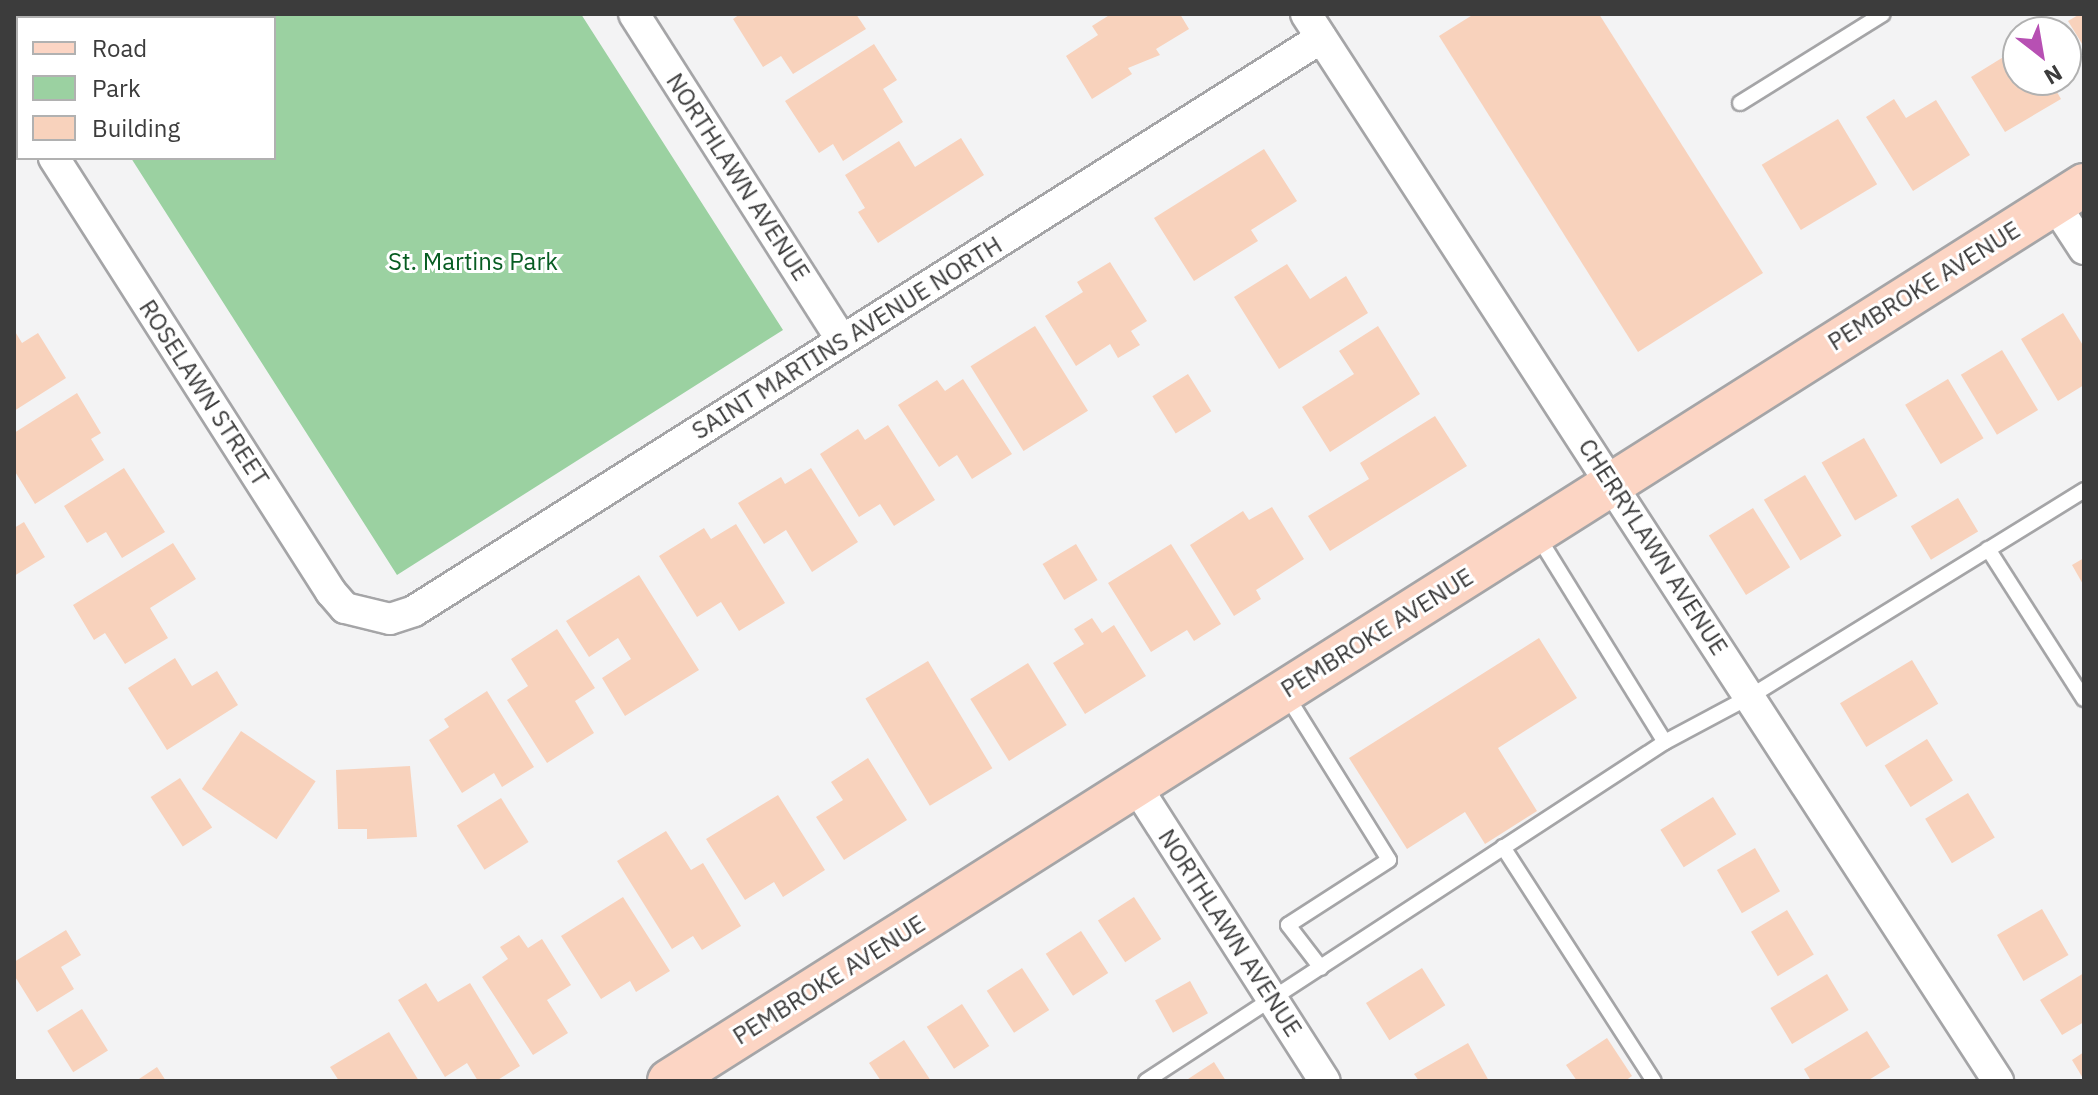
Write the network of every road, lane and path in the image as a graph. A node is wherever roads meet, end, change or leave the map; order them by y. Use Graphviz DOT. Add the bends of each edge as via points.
graph roads {
  1 [pos="634,14"];
  2 [pos="1883,14"];
  3 [pos="1314,26"];
  4 [pos="1740,103"];
  5 [pos="55,160"];
  6 [pos="2069,194"];
  7 [pos="2084,249"];
  8 [pos="842,340"];
  9 [pos="1612,484"];
  10 [pos="2084,490"];
  11 [pos="1535,533"];
  12 [pos="1988,549"];
  13 [pos="365,617"];
  14 [pos="1284,692"];
  15 [pos="1751,696"];
  16 [pos="2084,699"];
  17 [pos="1665,742"];
  18 [pos="1136,786"];
  19 [pos="1503,847"];
  20 [pos="1321,968"];
  21 [pos="1273,1000"];
  22 [pos="669,1081"];
  23 [pos="1146,1081"];
  24 [pos="1325,1081"];
  25 [pos="1654,1081"];
  26 [pos="1998,1081"];
  1 -- 8 [label="street, NORTHLAWN AVENUE"];
  2 -- 4 [label="lane"];
  3 -- 8 [label="street, SAINT MARTINS AVENUE NORTH"];
  3 -- 9 [label="street, CHERRYLAWN AVENUE"];
  5 -- 13 [label="street, ROSELAWN STREET" via="331,592 345,608"];
  6 -- 7 [label="street"];
  6 -- 9 [label="street, PEMBROKE AVENUE"];
  8 -- 13 [label="street, SAINT MARTINS AVENUE NORTH" via="414,611 390,619"];
  9 -- 11 [label="street, PEMBROKE AVENUE"];
  9 -- 15 [label="street, CHERRYLAWN AVENUE"];
  10 -- 12 [label="lane"];
  11 -- 14 [label="street, PEMBROKE AVENUE"];
  11 -- 17 [label="lane"];
  12 -- 15 [label="lane"];
  12 -- 16 [label="lane"];
  14 -- 18 [label="street, PEMBROKE AVENUE"];
  14 -- 20 [label="lane" via="1389,860 1288,925"];
  15 -- 17 [label="lane"];
  15 -- 26 [label="street, CHERRYLAWN AVENUE"];
  17 -- 19 [label="lane"];
  18 -- 21 [label="street, NORTHLAWN AVENUE"];
  18 -- 22 [label="street, PEMBROKE AVENUE"];
  19 -- 20 [label="lane"];
  19 -- 25 [label="lane"];
  20 -- 21 [label="lane"];
  21 -- 23 [label="lane"];
  21 -- 24 [label="street, NORTHLAWN AVENUE"];
}
